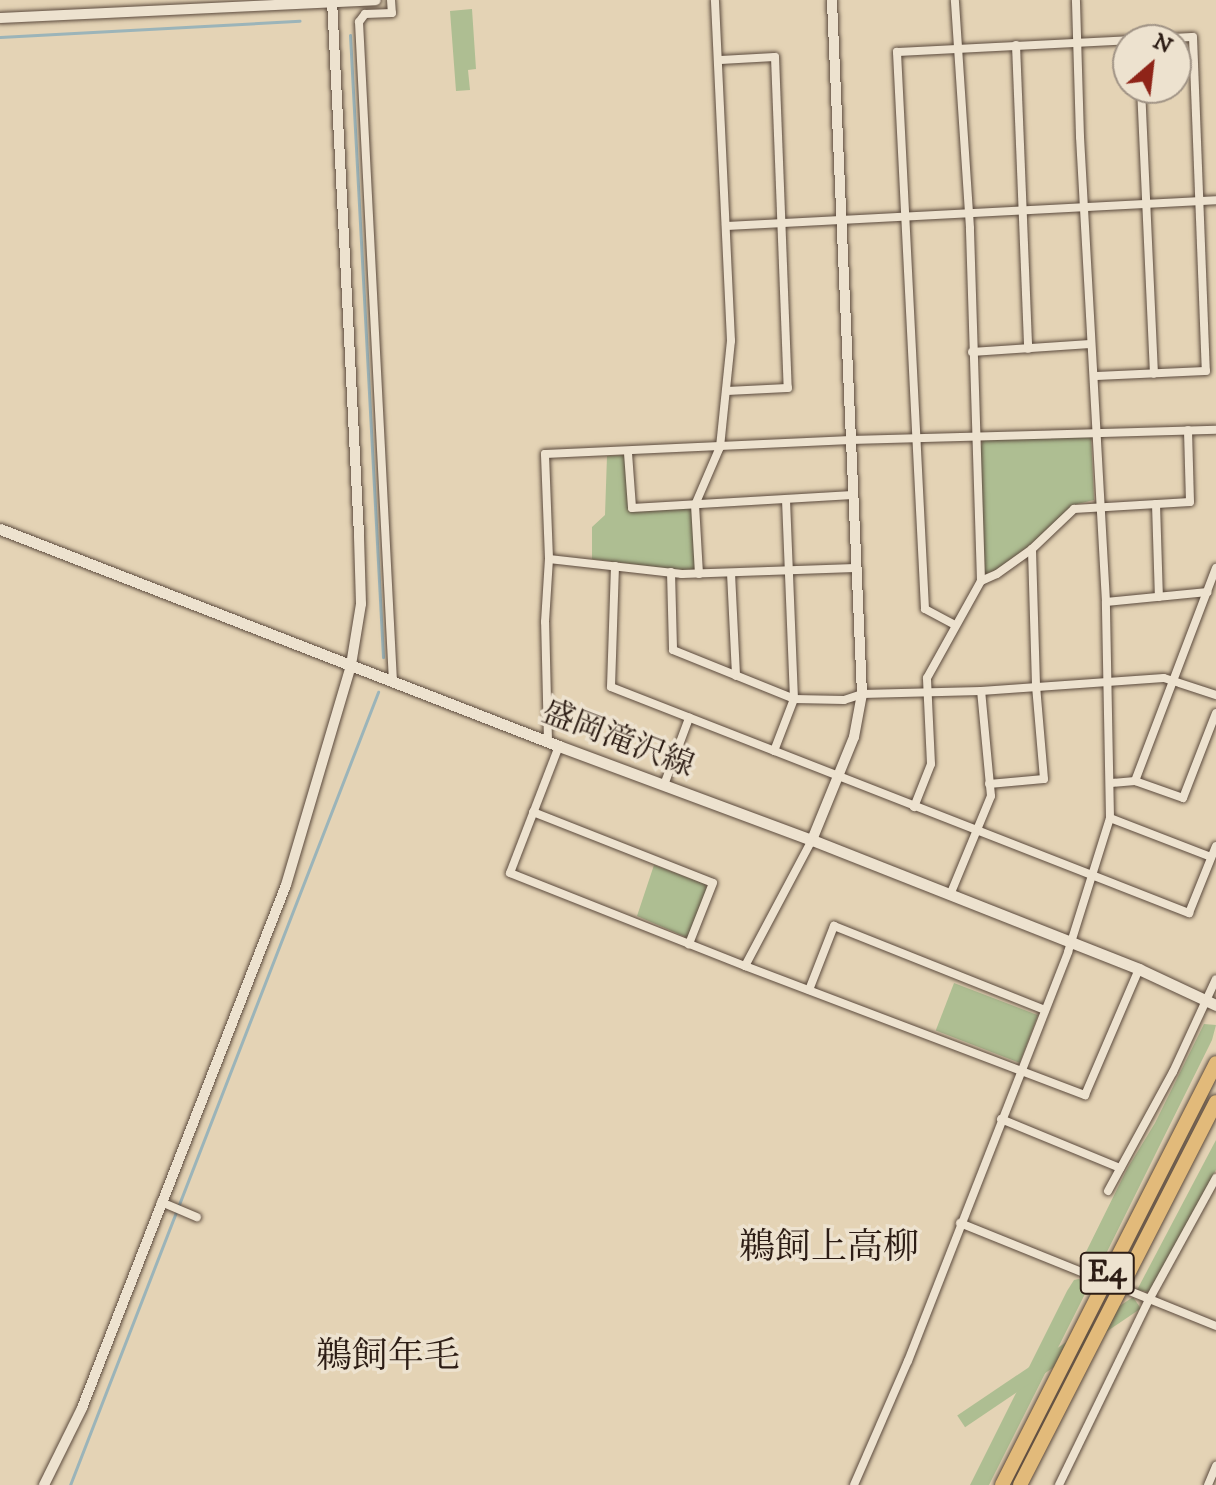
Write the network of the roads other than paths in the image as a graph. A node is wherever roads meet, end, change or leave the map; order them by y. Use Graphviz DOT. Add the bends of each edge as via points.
graph roads {
  1 [pos="376,0"];
  2 [pos="391,0"];
  3 [pos="715,0"];
  4 [pos="832,0"];
  5 [pos="955,0"];
  6 [pos="1076,0"];
  7 [pos="332,1"];
  8 [pos="0,18"];
  9 [pos="1192,37"];
  10 [pos="1112,41"];
  11 [pos="1077,42"];
  12 [pos="1016,45"];
  13 [pos="956,48"];
  14 [pos="720,60"];
  15 [pos="1142,104"];
  16 [pos="1216,200"];
  17 [pos="1201,202"];
  18 [pos="1146,205"];
  19 [pos="1085,207"];
  20 [pos="1021,211"];
  21 [pos="968,215"];
  22 [pos="906,217"];
  23 [pos="844,220"];
  24 [pos="780,223"];
  25 [pos="726,226"];
  26 [pos="1090,344"];
  27 [pos="1028,349"];
  28 [pos="972,352"];
  29 [pos="1154,374"];
  30 [pos="1095,376"];
  31 [pos="726,391"];
  32 [pos="1188,430"];
  33 [pos="1216,430"];
  34 [pos="1095,432"];
  35 [pos="976,436"];
  36 [pos="916,438"];
  37 [pos="851,440"];
  38 [pos="720,447"];
  39 [pos="628,453"];
  40 [pos="853,495"];
  41 [pos="786,499"];
  42 [pos="1156,504"];
  43 [pos="695,505"];
  44 [pos="1099,508"];
  45 [pos="0,529"];
  46 [pos="1032,549"];
  47 [pos="549,559"];
  48 [pos="615,566"];
  49 [pos="855,568"];
  50 [pos="1216,568"];
  51 [pos="671,572"];
  52 [pos="788,572"];
  53 [pos="731,573"];
  54 [pos="699,574"];
  55 [pos="981,581"];
  56 [pos="1208,592"];
  57 [pos="1159,597"];
  58 [pos="1106,602"];
  59 [pos="955,625"];
  60 [pos="351,665"];
  61 [pos="736,676"];
  62 [pos="1174,679"];
  63 [pos="393,681"];
  64 [pos="1107,683"];
  65 [pos="1036,685"];
  66 [pos="981,691"];
  67 [pos="926,692"];
  68 [pos="862,694"];
  69 [pos="1216,695"];
  70 [pos="794,699"];
  71 [pos="1216,713"];
  72 [pos="689,718"];
  73 [pos="553,743"];
  74 [pos="774,751"];
  75 [pos="840,777"];
  76 [pos="1135,781"];
  77 [pos="1111,783"];
  78 [pos="989,784"];
  79 [pos="664,785"];
  80 [pos="914,807"];
  81 [pos="533,812"];
  82 [pos="1110,818"];
  83 [pos="977,831"];
  84 [pos="812,840"];
  85 [pos="1216,846"];
  86 [pos="1211,857"];
  87 [pos="1095,875"];
  88 [pos="950,895"];
  89 [pos="1072,941"];
  90 [pos="689,944"];
  91 [pos="745,966"];
  92 [pos="1139,969"];
  93 [pos="1216,979"];
  94 [pos="809,990"];
  95 [pos="1211,1002"];
  96 [pos="1045,1010"];
  97 [pos="1216,1063"];
  98 [pos="1020,1070"];
  99 [pos="1216,1102"];
  100 [pos="1001,1119"];
  101 [pos="1120,1168"];
  102 [pos="1216,1178"];
  103 [pos="1108,1191"];
  104 [pos="161,1202"];
  105 [pos="197,1217"];
  106 [pos="960,1223"];
  107 [pos="1089,1275"];
  108 [pos="1132,1292"];
  109 [pos="1150,1298"];
  110 [pos="1216,1326"];
  111 [pos="1216,1466"];
  112 [pos="44,1485"];
  113 [pos="854,1485"];
  114 [pos="1002,1485"];
  115 [pos="1020,1485"];
  116 [pos="1059,1485"];
  117 [pos="1208,1485"];
  1 -- 7 [label="street"];
  2 -- 63 [label="street" via="392,13 365,14 359,22"];
  3 -- 14 [label="street"];
  4 -- 23 [label="street"];
  5 -- 13 [label="street"];
  6 -- 11 [label="street"];
  7 -- 8 [label="street"];
  7 -- 60 [label="street" via="361,604"];
  9 -- 17 [label="street"];
  10 -- 11 [label="street"];
  11 -- 12 [label="street"];
  11 -- 19 [label="street"];
  12 -- 13 [label="street"];
  12 -- 20 [label="street"];
  13 -- 21 [label="street"];
  13 -- 22 [label="street" via="897,52"];
  14 -- 24 [label="street" via="775,57"];
  14 -- 25 [label="street"];
  15 -- 18 [label="street"];
  16 -- 17 [label="street"];
  17 -- 18 [label="street"];
  17 -- 29 [label="street" via="1206,371"];
  18 -- 19 [label="street"];
  18 -- 29 [label="street"];
  19 -- 20 [label="street"];
  19 -- 26 [label="street"];
  20 -- 21 [label="street"];
  20 -- 27 [label="street"];
  21 -- 22 [label="street"];
  21 -- 28 [label="street"];
  22 -- 23 [label="street"];
  22 -- 36 [label="street"];
  23 -- 24 [label="street"];
  23 -- 37 [label="street"];
  24 -- 25 [label="street"];
  24 -- 31 [label="street" via="788,388"];
  25 -- 31 [label="street" via="731,341"];
  26 -- 27 [label="street"];
  26 -- 30 [label="street"];
  27 -- 28 [label="street"];
  28 -- 35 [label="street"];
  29 -- 30 [label="street"];
  30 -- 34 [label="street"];
  31 -- 38 [label="street"];
  32 -- 33 [label="street"];
  32 -- 34 [label="street"];
  32 -- 42 [label="street" via="1190,502"];
  34 -- 35 [label="street"];
  34 -- 44 [label="street"];
  35 -- 36 [label="street"];
  35 -- 55 [label="street"];
  36 -- 37 [label="street"];
  36 -- 59 [label="street" via="925,609"];
  37 -- 38 [label="street"];
  37 -- 40 [label="street"];
  38 -- 39 [label="street"];
  38 -- 43 [label="street"];
  39 -- 43 [label="street" via="632,508"];
  39 -- 47 [label="street" via="545,454"];
  40 -- 41 [label="street"];
  40 -- 49 [label="street"];
  41 -- 43 [label="street"];
  41 -- 52 [label="street"];
  42 -- 44 [label="street"];
  42 -- 57 [label="street"];
  43 -- 54 [label="street"];
  44 -- 46 [label="street" via="1074,509"];
  44 -- 58 [label="street"];
  45 -- 60 [label="main road, 盛岡滝沢線"];
  46 -- 55 [label="street"];
  46 -- 65 [label="street"];
  47 -- 48 [label="street"];
  47 -- 73 [label="street" via="545,622"];
  48 -- 51 [label="street"];
  48 -- 72 [label="street" via="611,687"];
  49 -- 52 [label="street"];
  49 -- 68 [label="street"];
  50 -- 56 [label="street"];
  51 -- 54 [label="street"];
  51 -- 61 [label="street" via="673,650"];
  52 -- 53 [label="street"];
  52 -- 70 [label="street"];
  53 -- 54 [label="street"];
  53 -- 61 [label="street"];
  55 -- 59 [label="street"];
  56 -- 57 [label="street"];
  56 -- 62 [label="street"];
  57 -- 58 [label="street"];
  58 -- 64 [label="street"];
  59 -- 67 [label="street" via="927,678"];
  60 -- 63 [label="main road, 盛岡滝沢線"];
  60 -- 104 [label="street" via="286,885"];
  61 -- 70 [label="street"];
  62 -- 64 [label="street"];
  62 -- 69 [label="street"];
  62 -- 76 [label="street"];
  63 -- 73 [label="main road, 盛岡滝沢線"];
  64 -- 65 [label="street"];
  64 -- 77 [label="street"];
  65 -- 66 [label="street"];
  65 -- 78 [label="street" via="1044,779"];
  66 -- 67 [label="street"];
  66 -- 78 [label="street"];
  67 -- 68 [label="street"];
  67 -- 80 [label="street" via="931,764"];
  68 -- 70 [label="street" via="844,700"];
  68 -- 75 [label="street"];
  70 -- 74 [label="street"];
  71 -- 76 [label="street" via="1183,798"];
  72 -- 74 [label="street"];
  72 -- 79 [label="street"];
  73 -- 79 [label="main road, 盛岡滝沢線"];
  73 -- 81 [label="street"];
  74 -- 75 [label="street"];
  75 -- 80 [label="street"];
  75 -- 84 [label="street"];
  76 -- 77 [label="street"];
  77 -- 82 [label="street"];
  78 -- 83 [label="street" via="991,796"];
  79 -- 84 [label="main road, 盛岡滝沢線"];
  80 -- 83 [label="street"];
  81 -- 90 [label="street" via="510,873"];
  81 -- 90 [label="street" via="713,883"];
  82 -- 86 [label="street"];
  82 -- 87 [label="street"];
  83 -- 87 [label="street"];
  83 -- 88 [label="street"];
  84 -- 88 [label="main road, 盛岡滝沢線"];
  84 -- 91 [label="street"];
  85 -- 86 [label="street"];
  86 -- 87 [label="street" via="1189,913"];
  87 -- 89 [label="street"];
  88 -- 89 [label="main road, 盛岡滝沢線"];
  89 -- 92 [label="main road, 盛岡滝沢線"];
  89 -- 96 [label="street"];
  90 -- 91 [label="street"];
  91 -- 94 [label="street"];
  92 -- 95 [label="main road, 盛岡滝沢線"];
  92 -- 98 [label="street" via="1085,1095"];
  93 -- 95 [label="street"];
  94 -- 96 [label="street" via="834,926"];
  94 -- 98 [label="street"];
  95 -- 101 [label="street"];
  96 -- 98 [label="street"];
  97 -- 114 [label="highway, E4"];
  98 -- 100 [label="street"];
  99 -- 115 [label="highway, E4"];
  100 -- 101 [label="street"];
  100 -- 106 [label="street"];
  101 -- 103 [label="street"];
  102 -- 109 [label="street"];
  104 -- 105 [label="street"];
  104 -- 112 [label="street" via="82,1408"];
  106 -- 107 [label="street"];
  106 -- 113 [label="street"];
  108 -- 109 [label="street"];
  109 -- 110 [label="street"];
  109 -- 116 [label="street"];
  111 -- 117 [label="street"];
}
